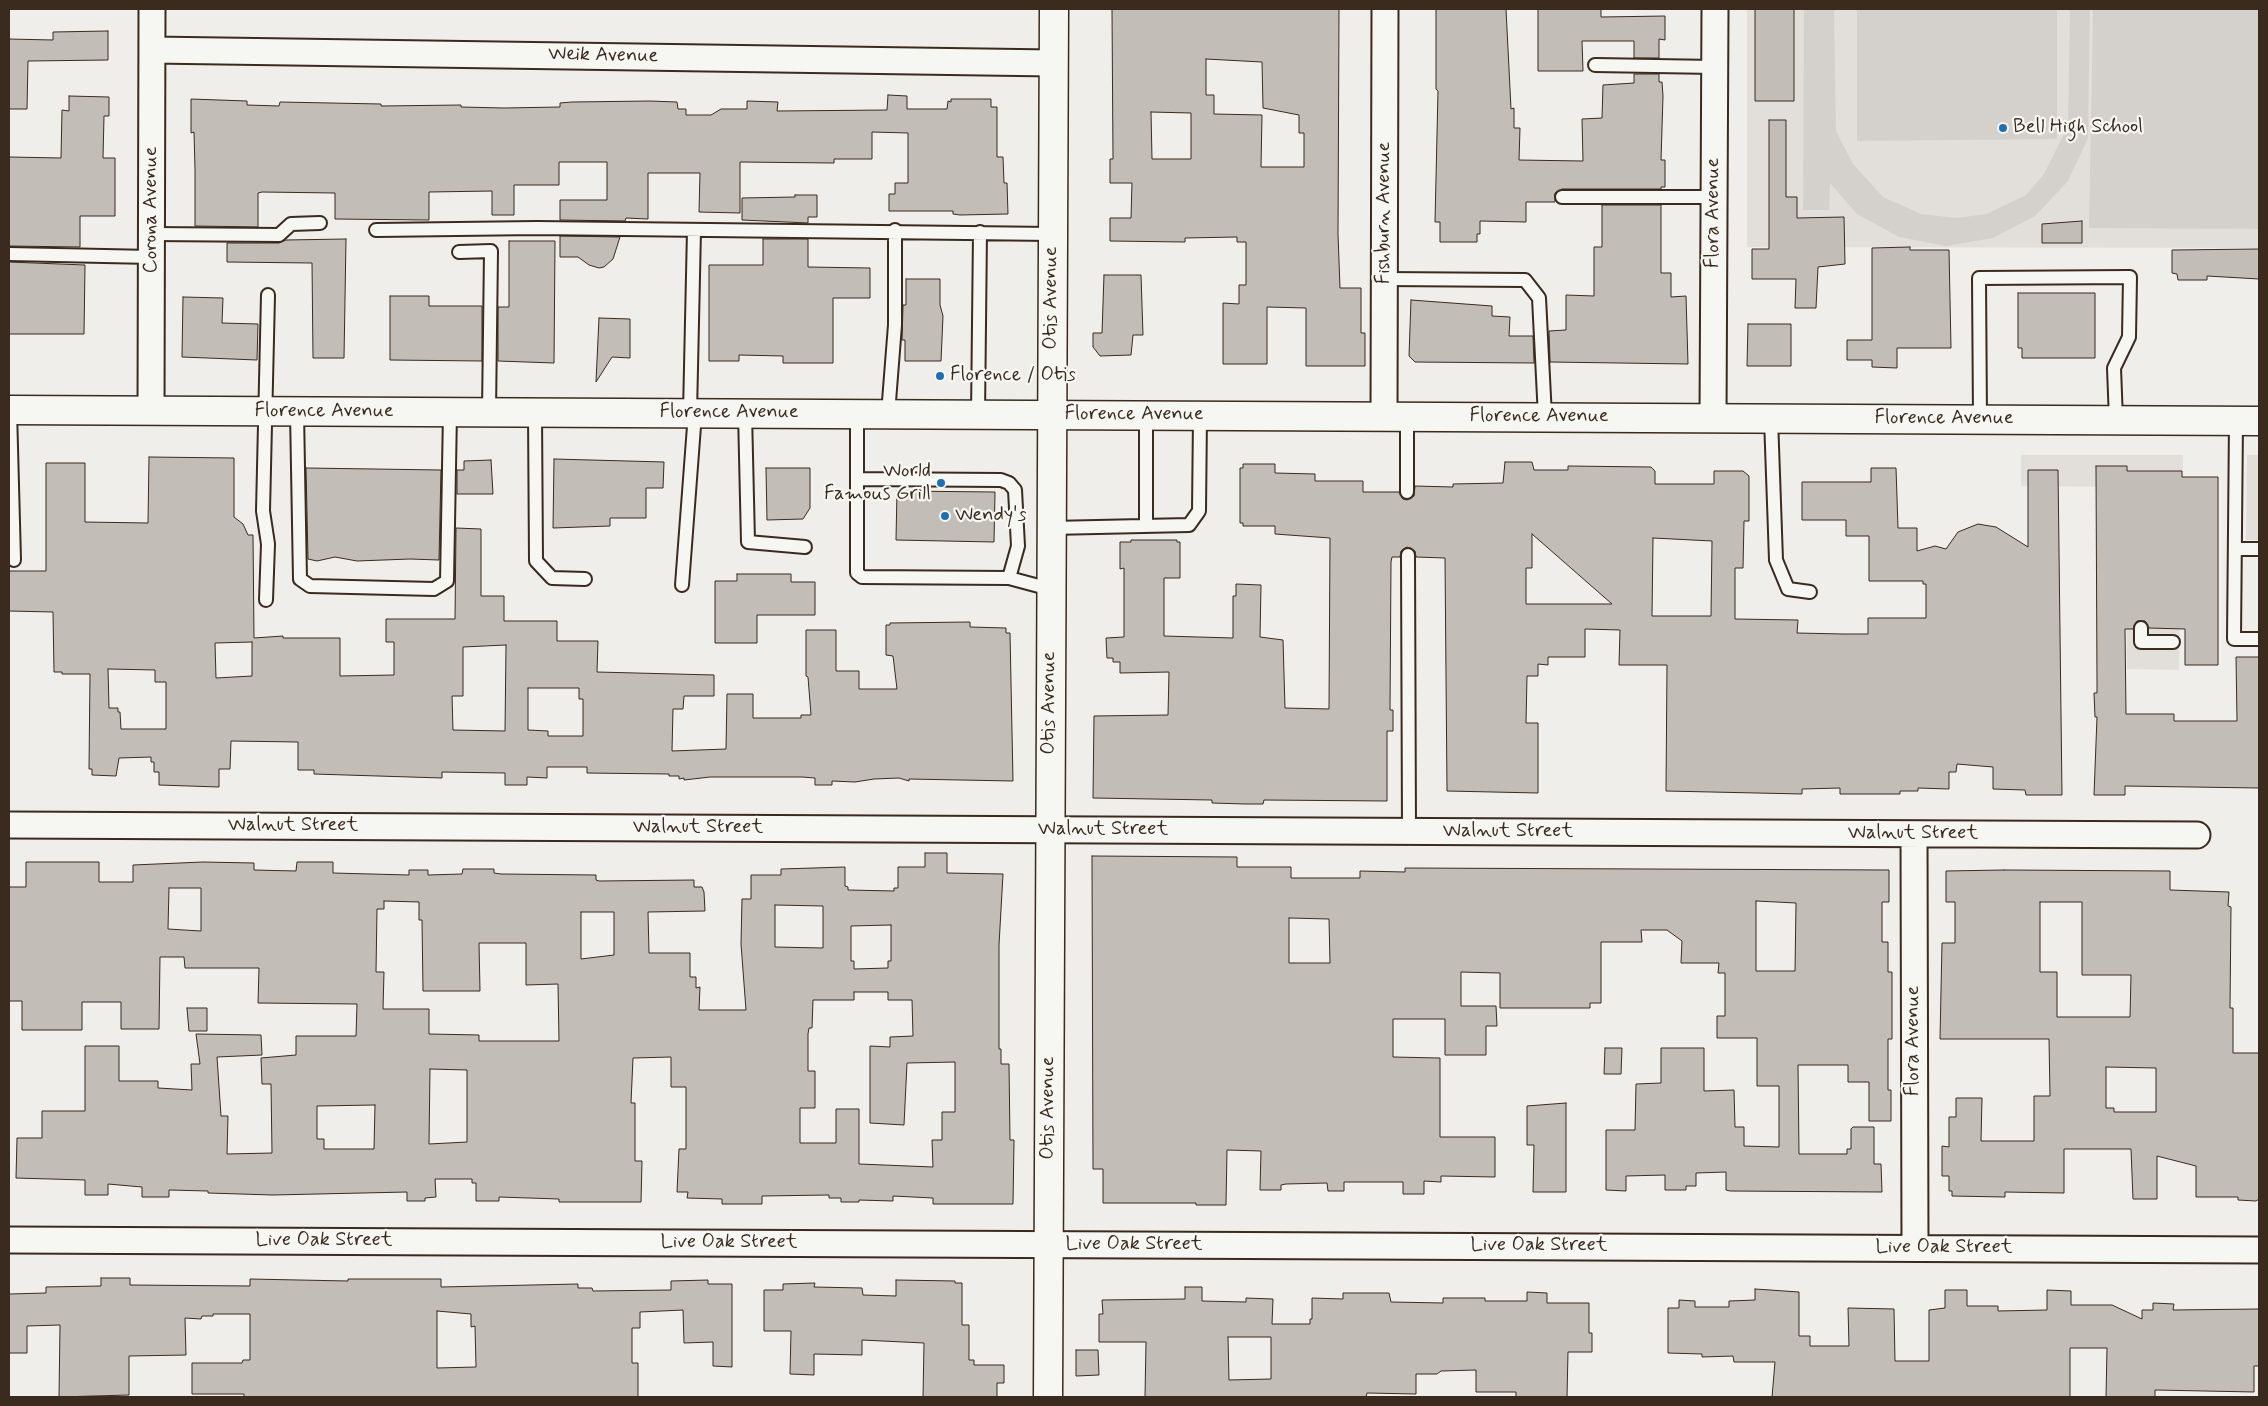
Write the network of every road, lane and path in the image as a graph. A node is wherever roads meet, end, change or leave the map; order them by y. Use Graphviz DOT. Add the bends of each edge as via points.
graph roads {
  1 [pos="152,9"];
  2 [pos="1054,9"];
  3 [pos="1385,9"];
  4 [pos="1715,9"];
  5 [pos="152,50"];
  6 [pos="1053,63"];
  7 [pos="1595,65"];
  8 [pos="1715,67"];
  9 [pos="1562,196"];
  10 [pos="1714,197"];
  11 [pos="320,223"];
  12 [pos="376,230"];
  13 [pos="694,230"];
  14 [pos="895,230"];
  15 [pos="980,232"];
  16 [pos="1052,234"];
  17 [pos="152,245"];
  18 [pos="459,252"];
  19 [pos="9,254"];
  20 [pos="1384,279"];
  21 [pos="268,295"];
  22 [pos="9,410"];
  23 [pos="151,411"];
  24 [pos="265,412"];
  25 [pos="297,412"];
  26 [pos="450,412"];
  27 [pos="489,412"];
  28 [pos="535,412"];
  29 [pos="693,413"];
  30 [pos="745,414"];
  31 [pos="857,414"];
  32 [pos="888,414"];
  33 [pos="978,415"];
  34 [pos="1052,415"];
  35 [pos="1146,416"];
  36 [pos="1200,416"];
  37 [pos="1395,416"];
  38 [pos="1545,417"];
  39 [pos="1713,418"];
  40 [pos="1771,418"];
  41 [pos="1980,420"];
  42 [pos="2116,420"];
  43 [pos="2248,421"];
  44 [pos="857,479"];
  45 [pos="1407,492"];
  46 [pos="1146,525"];
  47 [pos="1051,528"];
  48 [pos="805,547"];
  49 [pos="2235,549"];
  50 [pos="2259,549"];
  51 [pos="1408,555"];
  52 [pos="14,560"];
  53 [pos="1009,578"];
  54 [pos="584,579"];
  55 [pos="682,585"];
  56 [pos="1050,588"];
  57 [pos="1810,592"];
  58 [pos="266,600"];
  59 [pos="2141,628"];
  60 [pos="2259,639"];
  61 [pos="2173,642"];
  62 [pos="9,825"];
  63 [pos="1050,830"];
  64 [pos="1409,832"];
  65 [pos="1914,834"];
  66 [pos="2198,836"];
  67 [pos="9,1240"];
  68 [pos="1048,1244"];
  69 [pos="1915,1248"];
  70 [pos="2259,1250"];
  71 [pos="1048,1397"];
  1 -- 5 [label="street, Corona Avenue"];
  2 -- 6 [label="main road, Otis Avenue"];
  3 -- 20 [label="street, Fishburn Avenue"];
  4 -- 8 [label="street, Flora Avenue"];
  5 -- 6 [label="street, Weik Avenue"];
  5 -- 17 [label="street, Corona Avenue"];
  6 -- 16 [label="main road, Otis Avenue"];
  7 -- 8 [label="lane"];
  8 -- 10 [label="street, Flora Avenue"];
  9 -- 10 [label="lane"];
  10 -- 39 [label="street, Flora Avenue"];
  11 -- 17 [label="lane" via="291,224 279,235"];
  12 -- 13 [label="lane"];
  13 -- 14 [label="lane"];
  13 -- 29 [label="lane"];
  14 -- 15 [label="lane"];
  14 -- 32 [label="lane" via="895,325"];
  15 -- 16 [label="lane"];
  15 -- 33 [label="lane"];
  16 -- 34 [label="main road, Otis Avenue"];
  17 -- 19 [label="lane"];
  17 -- 23 [label="street, Corona Avenue"];
  18 -- 27 [label="lane" via="491,251"];
  20 -- 37 [label="street, Fishburn Avenue"];
  20 -- 38 [label="lane" via="1525,280 1539,298"];
  21 -- 24 [label="lane"];
  22 -- 23 [label="main road, Florence Avenue"];
  22 -- 52 [label="lane"];
  23 -- 24 [label="main road, Florence Avenue"];
  24 -- 25 [label="main road, Florence Avenue"];
  24 -- 58 [label="lane" via="262,511 268,544"];
  25 -- 26 [label="main road, Florence Avenue"];
  25 -- 26 [label="lane" via="300,579 310,586 434,589 447,581"];
  26 -- 27 [label="main road, Florence Avenue"];
  27 -- 28 [label="main road, Florence Avenue"];
  28 -- 29 [label="main road, Florence Avenue"];
  28 -- 54 [label="lane" via="536,561 552,578"];
  29 -- 30 [label="main road, Florence Avenue"];
  29 -- 55 [label="lane"];
  30 -- 31 [label="main road, Florence Avenue"];
  30 -- 48 [label="lane" via="748,542"];
  31 -- 32 [label="main road, Florence Avenue"];
  31 -- 44 [label="lane"];
  32 -- 33 [label="main road, Florence Avenue"];
  33 -- 34 [label="main road, Florence Avenue"];
  34 -- 35 [label="main road, Florence Avenue"];
  34 -- 47 [label="main road, Otis Avenue"];
  35 -- 36 [label="main road, Florence Avenue"];
  35 -- 46 [label="lane"];
  36 -- 37 [label="main road, Florence Avenue"];
  36 -- 46 [label="lane" via="1199,511 1189,525"];
  37 -- 38 [label="main road, Florence Avenue"];
  37 -- 45 [label="lane"];
  38 -- 39 [label="main road, Florence Avenue"];
  39 -- 40 [label="main road, Florence Avenue"];
  40 -- 41 [label="main road, Florence Avenue"];
  40 -- 57 [label="lane" via="1776,560 1788,589"];
  41 -- 42 [label="main road, Florence Avenue"];
  41 -- 42 [label="lane" via="1979,278 2130,277 2129,337 2114,368"];
  42 -- 43 [label="main road, Florence Avenue"];
  43 -- 49 [label="lane"];
  44 -- 53 [label="lane" via="857,573 862,577"];
  44 -- 53 [label="lane" via="1001,480 1009,483 1015,490 1018,546"];
  46 -- 47 [label="lane"];
  47 -- 56 [label="main road, Otis Avenue"];
  49 -- 50 [label="lane"];
  49 -- 60 [label="lane" via="2234,639"];
  51 -- 64 [label="lane"];
  53 -- 56 [label="lane"];
  56 -- 63 [label="main road, Otis Avenue"];
  59 -- 61 [label="lane" via="2141,642"];
  62 -- 63 [label="street, Walnut Street"];
  63 -- 64 [label="street, Walnut Street"];
  63 -- 68 [label="main road, Otis Avenue"];
  64 -- 65 [label="street, Walnut Street"];
  65 -- 66 [label="street, Walnut Street"];
  65 -- 69 [label="street, Flora Avenue"];
  67 -- 68 [label="street, Live Oak Street"];
  68 -- 69 [label="street, Live Oak Street"];
  68 -- 71 [label="main road, Otis Avenue"];
  69 -- 70 [label="street, Live Oak Street"];
}
